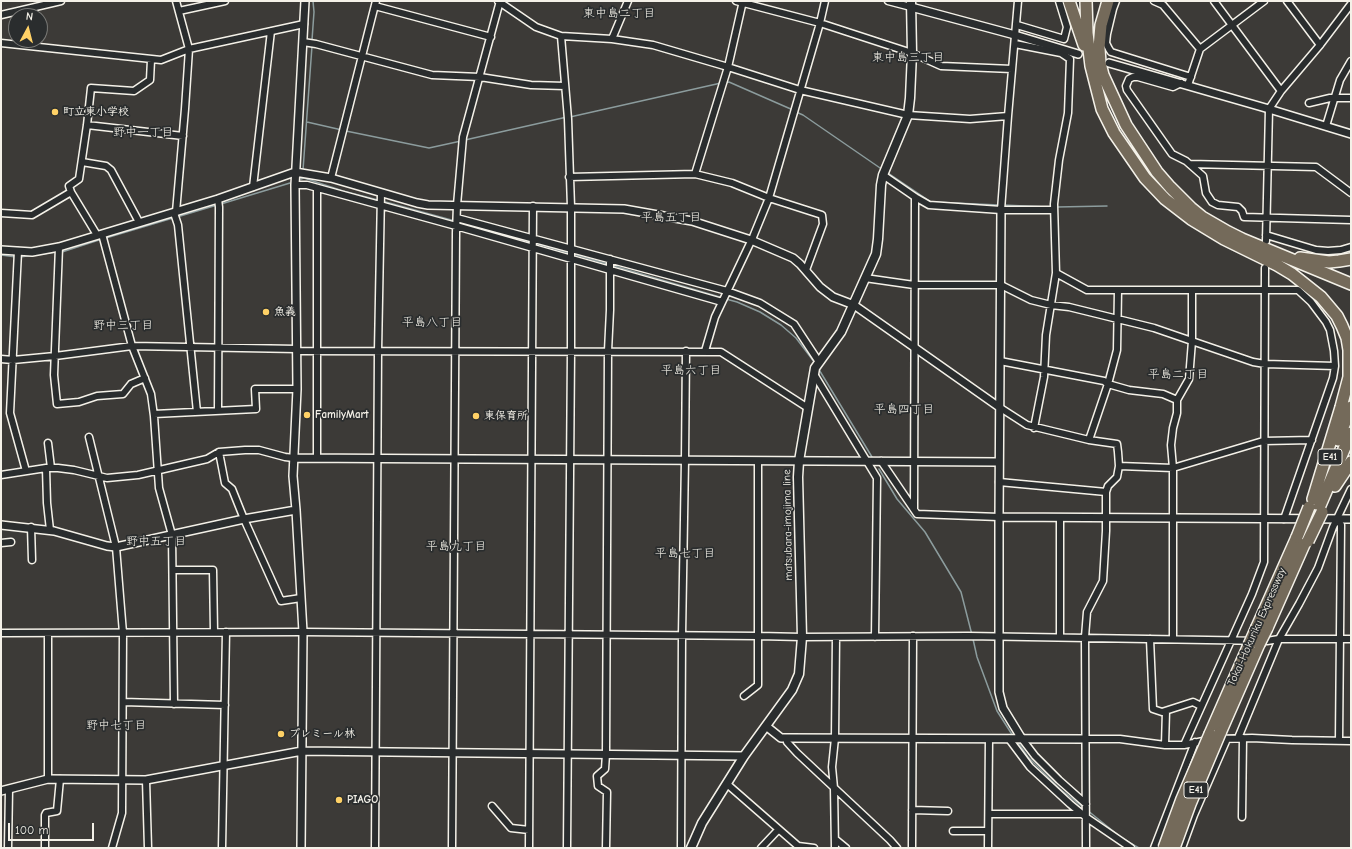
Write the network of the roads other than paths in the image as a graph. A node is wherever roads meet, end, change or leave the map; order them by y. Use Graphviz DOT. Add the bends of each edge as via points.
graph roads {
  1 [pos="61,1"];
  2 [pos="176,1"];
  3 [pos="225,1"];
  4 [pos="305,1"];
  5 [pos="628,1"];
  6 [pos="736,1"];
  7 [pos="825,1"];
  8 [pos="888,1"];
  9 [pos="1018,1"];
  10 [pos="1059,1"];
  11 [pos="1069,1"];
  12 [pos="1086,1"];
  13 [pos="1093,1"];
  14 [pos="1108,1"];
  15 [pos="1116,1"];
  16 [pos="1154,1"];
  17 [pos="1214,1"];
  18 [pos="1264,1"];
  19 [pos="1287,1"];
  20 [pos="499,2"];
  21 [pos="743,2"];
  22 [pos="376,3"];
  23 [pos="911,4"];
  24 [pos="1351,4"];
  25 [pos="179,12"];
  26 [pos="1,15"];
  27 [pos="820,23"];
  28 [pos="304,24"];
  29 [pos="1017,25"];
  30 [pos="1232,25"];
  31 [pos="270,31"];
  32 [pos="1015,35"];
  33 [pos="561,36"];
  34 [pos="491,37"];
  35 [pos="612,39"];
  36 [pos="1,43"];
  37 [pos="305,43"];
  38 [pos="1015,44"];
  39 [pos="1320,45"];
  40 [pos="189,49"];
  41 [pos="1200,49"];
  42 [pos="912,53"];
  43 [pos="1078,54"];
  44 [pos="362,56"];
  45 [pos="151,60"];
  46 [pos="1351,61"];
  47 [pos="1100,64"];
  48 [pos="728,67"];
  49 [pos="1012,69"];
  50 [pos="1191,76"];
  51 [pos="480,77"];
  52 [pos="1181,83"];
  53 [pos="1188,85"];
  54 [pos="566,86"];
  55 [pos="800,90"];
  56 [pos="1281,91"];
  57 [pos="1334,98"];
  58 [pos="1351,98"];
  59 [pos="1309,103"];
  60 [pos="1269,109"];
  61 [pos="908,115"];
  62 [pos="1008,116"];
  63 [pos="87,125"];
  64 [pos="1326,126"];
  65 [pos="1351,134"];
  66 [pos="183,136"];
  67 [pos="82,162"];
  68 [pos="1190,164"];
  69 [pos="1267,166"];
  70 [pos="884,172"];
  71 [pos="297,173"];
  72 [pos="694,174"];
  73 [pos="569,177"];
  74 [pos="331,178"];
  75 [pos="294,184"];
  76 [pos="253,187"];
  77 [pos="317,188"];
  78 [pos="70,192"];
  79 [pos="1351,193"];
  80 [pos="914,197"];
  81 [pos="769,198"];
  82 [pos="380,200"];
  83 [pos="218,202"];
  84 [pos="457,205"];
  85 [pos="533,206"];
  86 [pos="571,207"];
  87 [pos="1002,207"];
  88 [pos="1053,207"];
  89 [pos="1,213"];
  90 [pos="175,215"];
  91 [pos="1266,217"];
  92 [pos="1351,220"];
  93 [pos="456,221"];
  94 [pos="139,222"];
  95 [pos="101,237"];
  96 [pos="751,240"];
  97 [pos="532,243"];
  98 [pos="1241,243"];
  99 [pos="1351,247"];
  100 [pos="1,250"];
  101 [pos="59,250"];
  102 [pos="571,254"];
  103 [pos="18,255"];
  104 [pos="1351,258"];
  105 [pos="610,265"];
  106 [pos="1265,268"];
  107 [pos="806,270"];
  108 [pos="1056,273"];
  109 [pos="865,278"];
  110 [pos="1351,284"];
  111 [pos="914,285"];
  112 [pos="1001,285"];
  113 [pos="1265,289"];
  114 [pos="1118,290"];
  115 [pos="1192,290"];
  116 [pos="1351,291"];
  117 [pos="724,297"];
  118 [pos="1051,305"];
  119 [pos="854,306"];
  120 [pos="1118,319"];
  121 [pos="1192,341"];
  122 [pos="132,346"];
  123 [pos="914,346"];
  124 [pos="190,348"];
  125 [pos="218,348"];
  126 [pos="297,350"];
  127 [pos="317,351"];
  128 [pos="378,351"];
  129 [pos="456,351"];
  130 [pos="532,351"];
  131 [pos="608,351"];
  132 [pos="686,351"];
  133 [pos="705,351"];
  134 [pos="571,352"];
  135 [pos="55,356"];
  136 [pos="1,359"];
  137 [pos="13,360"];
  138 [pos="1000,361"];
  139 [pos="1265,364"];
  140 [pos="1335,366"];
  141 [pos="817,367"];
  142 [pos="1044,369"];
  143 [pos="145,378"];
  144 [pos="1108,384"];
  145 [pos="297,389"];
  146 [pos="1177,400"];
  147 [pos="1000,407"];
  148 [pos="1351,407"];
  149 [pos="808,408"];
  150 [pos="218,411"];
  151 [pos="197,412"];
  152 [pos="154,414"];
  153 [pos="1034,428"];
  154 [pos="1351,433"];
  155 [pos="89,437"];
  156 [pos="1089,440"];
  157 [pos="1312,440"];
  158 [pos="1263,441"];
  159 [pos="48,442"];
  160 [pos="219,452"];
  161 [pos="294,458"];
  162 [pos="317,458"];
  163 [pos="378,458"];
  164 [pos="455,459"];
  165 [pos="531,459"];
  166 [pos="570,460"];
  167 [pos="607,460"];
  168 [pos="685,460"];
  169 [pos="758,461"];
  170 [pos="799,461"];
  171 [pos="866,461"];
  172 [pos="881,461"];
  173 [pos="914,461"];
  174 [pos="1000,462"];
  175 [pos="1351,462"];
  176 [pos="1119,466"];
  177 [pos="49,468"];
  178 [pos="1173,468"];
  179 [pos="158,470"];
  180 [pos="26,471"];
  181 [pos="1,475"];
  182 [pos="99,476"];
  183 [pos="999,482"];
  184 [pos="1351,489"];
  185 [pos="1106,492"];
  186 [pos="1316,507"];
  187 [pos="914,509"];
  188 [pos="296,510"];
  189 [pos="999,517"];
  190 [pos="1060,518"];
  191 [pos="1106,518"];
  192 [pos="1173,518"];
  193 [pos="244,519"];
  194 [pos="1263,519"];
  195 [pos="1284,519"];
  196 [pos="1337,519"];
  197 [pos="1351,520"];
  198 [pos="1,525"];
  199 [pos="31,527"];
  200 [pos="50,530"];
  201 [pos="172,535"];
  202 [pos="1304,539"];
  203 [pos="11,542"];
  204 [pos="1,543"];
  205 [pos="116,547"];
  206 [pos="32,560"];
  207 [pos="173,570"];
  208 [pos="301,598"];
  209 [pos="1262,628"];
  210 [pos="48,632"];
  211 [pos="124,632"];
  212 [pos="174,632"];
  213 [pos="214,632"];
  214 [pos="226,632"];
  215 [pos="302,632"];
  216 [pos="1,633"];
  217 [pos="377,633"];
  218 [pos="454,634"];
  219 [pos="530,634"];
  220 [pos="568,635"];
  221 [pos="606,635"];
  222 [pos="682,635"];
  223 [pos="758,636"];
  224 [pos="875,636"];
  225 [pos="913,636"];
  226 [pos="802,637"];
  227 [pos="836,637"];
  228 [pos="999,637"];
  229 [pos="1060,637"];
  230 [pos="1086,637"];
  231 [pos="1150,639"];
  232 [pos="1173,639"];
  233 [pos="1279,639"];
  234 [pos="1340,639"];
  235 [pos="1351,639"];
  236 [pos="1232,640"];
  237 [pos="744,696"];
  238 [pos="123,702"];
  239 [pos="174,704"];
  240 [pos="225,706"];
  241 [pos="1202,706"];
  242 [pos="1166,711"];
  243 [pos="766,726"];
  244 [pos="1219,735"];
  245 [pos="786,738"];
  246 [pos="835,738"];
  247 [pos="913,738"];
  248 [pos="1241,738"];
  249 [pos="989,739"];
  250 [pos="1016,739"];
  251 [pos="1086,739"];
  252 [pos="1339,741"];
  253 [pos="1351,741"];
  254 [pos="1196,742"];
  255 [pos="1164,745"];
  256 [pos="1184,745"];
  257 [pos="302,751"];
  258 [pos="376,752"];
  259 [pos="452,752"];
  260 [pos="529,753"];
  261 [pos="567,754"];
  262 [pos="606,754"];
  263 [pos="681,754"];
  264 [pos="744,756"];
  265 [pos="224,765"];
  266 [pos="48,779"];
  267 [pos="60,779"];
  268 [pos="122,780"];
  269 [pos="146,780"];
  270 [pos="727,784"];
  271 [pos="9,788"];
  272 [pos="834,788"];
  273 [pos="1,790"];
  274 [pos="492,806"];
  275 [pos="912,810"];
  276 [pos="948,811"];
  277 [pos="1085,811"];
  278 [pos="989,814"];
  279 [pos="1242,816"];
  280 [pos="529,830"];
  281 [pos="778,830"];
  282 [pos="952,831"];
  283 [pos="988,831"];
  284 [pos="835,838"];
  285 [pos="8,848"];
  286 [pos="45,848"];
  287 [pos="112,848"];
  288 [pos="148,848"];
  289 [pos="222,848"];
  290 [pos="301,848"];
  291 [pos="376,848"];
  292 [pos="452,848"];
  293 [pos="529,848"];
  294 [pos="567,848"];
  295 [pos="606,848"];
  296 [pos="681,848"];
  297 [pos="690,848"];
  298 [pos="761,848"];
  299 [pos="814,848"];
  300 [pos="835,848"];
  301 [pos="846,848"];
  302 [pos="897,848"];
  303 [pos="912,848"];
  304 [pos="988,848"];
  305 [pos="1086,848"];
  306 [pos="1131,848"];
  307 [pos="1154,848"];
  308 [pos="1164,848"];
  309 [pos="1174,848"];
  310 [pos="1182,848"];
  1 -- 26 [label="street"];
  2 -- 25 [label="street"];
  3 -- 25 [label="street"];
  4 -- 28 [label="street"];
  5 -- 35 [label="street"];
  6 -- 21 [label="street"];
  7 -- 27 [label="street"];
  8 -- 23 [label="street"];
  9 -- 29 [label="street"];
  10 -- 29 [label="street" via="1067,27 1064,39"];
  11 -- 47 [label="highway"];
  12 -- 47 [label="highway" via="1087,33"];
  13 -- 47 [label="highway" via="1094,34"];
  14 -- 47 [label="highway" via="1100,31"];
  15 -- 50 [label="street" via="1107,34 1106,43 1109,49"];
  16 -- 41 [label="street" via="1163,5"];
  17 -- 30 [label="street"];
  18 -- 30 [label="street"];
  19 -- 39 [label="street"];
  20 -- 33 [label="street" via="536,27"];
  20 -- 34 [label="street"];
  21 -- 27 [label="street"];
  21 -- 48 [label="street"];
  22 -- 34 [label="street"];
  22 -- 44 [label="street"];
  23 -- 32 [label="street"];
  23 -- 42 [label="main road, matsubara-imojima line"];
  24 -- 39 [label="street"];
  25 -- 40 [label="street"];
  27 -- 42 [label="street"];
  27 -- 55 [label="street"];
  28 -- 31 [label="street"];
  28 -- 37 [label="street"];
  29 -- 32 [label="street"];
  30 -- 41 [label="street"];
  30 -- 56 [label="street"];
  31 -- 40 [label="street"];
  31 -- 76 [label="street"];
  32 -- 38 [label="street"];
  32 -- 43 [label="street"];
  33 -- 35 [label="street"];
  33 -- 54 [label="street"];
  34 -- 51 [label="street"];
  35 -- 48 [label="street" via="653,45"];
  36 -- 45 [label="street"];
  37 -- 44 [label="street"];
  37 -- 71 [label="street"];
  38 -- 49 [label="street"];
  38 -- 88 [label="street" via="1061,53 1070,59 1068,113 1058,160"];
  39 -- 56 [label="street"];
  40 -- 45 [label="street" via="161,60"];
  40 -- 66 [label="street"];
  41 -- 50 [label="street"];
  42 -- 49 [label="street" via="941,66"];
  42 -- 61 [label="main road, matsubara-imojima line"];
  44 -- 51 [label="street" via="432,75"];
  44 -- 74 [label="street"];
  45 -- 63 [label="street" via="150,80 134,90 91,88"];
  46 -- 57 [label="street" via="1340,80"];
  47 -- 52 [label="street"];
  47 -- 98 [label="highway" via="1098,98 1114,133 1145,178 1175,207 1208,230"];
  48 -- 55 [label="street"];
  48 -- 72 [label="street"];
  49 -- 62 [label="street"];
  50 -- 53 [label="street"];
  51 -- 54 [label="street" via="531,85"];
  51 -- 84 [label="street" via="463,137"];
  52 -- 53 [label="street"];
  52 -- 68 [label="street" via="1173,87 1134,77 1129,79 1126,86 1172,154"];
  53 -- 60 [label="street"];
  54 -- 73 [label="street"];
  55 -- 61 [label="street"];
  55 -- 81 [label="street"];
  56 -- 60 [label="street"];
  57 -- 58 [label="street"];
  57 -- 59 [label="street"];
  57 -- 64 [label="street"];
  60 -- 64 [label="street"];
  60 -- 69 [label="street"];
  61 -- 62 [label="street" via="970,119"];
  61 -- 70 [label="main road, matsubara-imojima line"];
  62 -- 87 [label="street"];
  63 -- 66 [label="street"];
  63 -- 67 [label="street"];
  64 -- 65 [label="street"];
  66 -- 90 [label="street"];
  67 -- 78 [label="street" via="79,179 69,186"];
  67 -- 94 [label="street" via="106,166 112,170"];
  68 -- 69 [label="street"];
  68 -- 91 [label="street" via="1203,176 1206,193 1212,202 1238,207 1244,217"];
  69 -- 79 [label="street" via="1316,168"];
  69 -- 91 [label="street"];
  70 -- 80 [label="street"];
  70 -- 109 [label="main road, matsubara-imojima line" via="876,254"];
  71 -- 74 [label="street"];
  71 -- 75 [label="street"];
  71 -- 76 [label="street"];
  72 -- 73 [label="street"];
  72 -- 81 [label="street" via="732,183"];
  73 -- 86 [label="street"];
  74 -- 82 [label="street"];
  75 -- 77 [label="street"];
  75 -- 126 [label="street"];
  76 -- 83 [label="street"];
  77 -- 82 [label="street"];
  77 -- 127 [label="street"];
  78 -- 89 [label="street" via="32,215"];
  78 -- 95 [label="street"];
  80 -- 87 [label="street" via="929,205"];
  80 -- 111 [label="street"];
  81 -- 96 [label="street"];
  81 -- 107 [label="street" via="822,215 823,224"];
  82 -- 84 [label="street"];
  82 -- 93 [label="street"];
  82 -- 128 [label="street"];
  83 -- 90 [label="street"];
  83 -- 125 [label="street"];
  84 -- 85 [label="street"];
  84 -- 93 [label="street"];
  85 -- 86 [label="street"];
  85 -- 97 [label="street"];
  86 -- 96 [label="street" via="624,208 685,219"];
  86 -- 102 [label="street"];
  87 -- 88 [label="street"];
  87 -- 112 [label="street"];
  88 -- 108 [label="street"];
  90 -- 94 [label="street"];
  90 -- 124 [label="street"];
  91 -- 92 [label="street"];
  91 -- 99 [label="street" via="1266,238 1316,250 1341,250"];
  93 -- 97 [label="street"];
  93 -- 129 [label="street"];
  94 -- 95 [label="street"];
  95 -- 101 [label="street"];
  95 -- 122 [label="street"];
  96 -- 107 [label="street" via="793,258"];
  96 -- 117 [label="street"];
  97 -- 102 [label="street"];
  97 -- 102 [label="street"];
  97 -- 130 [label="street"];
  98 -- 104 [label="highway" via="1306,260 1329,262"];
  98 -- 110 [label="highway"];
  98 -- 116 [label="highway"];
  98 -- 186 [label="highway" via="1311,288 1337,316 1347,338 1349,377"];
  100 -- 103 [label="street"];
  101 -- 103 [label="street"];
  101 -- 135 [label="street"];
  102 -- 105 [label="street"];
  102 -- 105 [label="street"];
  102 -- 134 [label="street"];
  103 -- 137 [label="street"];
  105 -- 117 [label="street"];
  105 -- 117 [label="street"];
  105 -- 131 [label="street"];
  106 -- 113 [label="street"];
  107 -- 119 [label="street" via="820,287 833,297"];
  108 -- 114 [label="street" via="1087,290"];
  108 -- 118 [label="street"];
  109 -- 111 [label="street"];
  109 -- 119 [label="main road, matsubara-imojima line"];
  111 -- 112 [label="street"];
  111 -- 123 [label="street"];
  112 -- 118 [label="street" via="1031,300"];
  112 -- 138 [label="street"];
  113 -- 115 [label="street"];
  113 -- 139 [label="street"];
  113 -- 140 [label="street" via="1298,290 1311,302 1330,330"];
  114 -- 115 [label="street"];
  114 -- 120 [label="street"];
  115 -- 121 [label="street"];
  117 -- 133 [label="street"];
  117 -- 141 [label="street" via="760,303 794,324"];
  118 -- 120 [label="street"];
  118 -- 142 [label="street"];
  119 -- 123 [label="street"];
  119 -- 141 [label="main road, matsubara-imojima line" via="841,332"];
  120 -- 121 [label="street"];
  120 -- 144 [label="street" via="1117,350"];
  121 -- 139 [label="street"];
  121 -- 146 [label="street" via="1189,379"];
  122 -- 124 [label="street"];
  122 -- 135 [label="street"];
  122 -- 143 [label="street"];
  123 -- 147 [label="street"];
  123 -- 173 [label="street"];
  124 -- 125 [label="street"];
  124 -- 151 [label="street"];
  125 -- 126 [label="street"];
  125 -- 150 [label="street"];
  126 -- 127 [label="street"];
  126 -- 145 [label="street"];
  127 -- 128 [label="street"];
  127 -- 162 [label="street"];
  128 -- 129 [label="street"];
  128 -- 163 [label="street"];
  129 -- 130 [label="street"];
  129 -- 164 [label="street"];
  130 -- 134 [label="street"];
  130 -- 165 [label="street"];
  131 -- 132 [label="street"];
  131 -- 134 [label="street"];
  131 -- 167 [label="street"];
  132 -- 133 [label="street"];
  132 -- 168 [label="street"];
  133 -- 149 [label="street" via="721,352"];
  134 -- 166 [label="street"];
  135 -- 137 [label="street"];
  135 -- 143 [label="street" via="57,404 123,394 131,384"];
  136 -- 137 [label="street"];
  137 -- 180 [label="street" via="10,413"];
  138 -- 142 [label="street"];
  138 -- 147 [label="street"];
  139 -- 140 [label="street"];
  139 -- 158 [label="street"];
  140 -- 157 [label="street"];
  141 -- 149 [label="main road, matsubara-imojima line"];
  141 -- 171 [label="street"];
  142 -- 144 [label="street" via="1104,381"];
  142 -- 153 [label="street"];
  143 -- 152 [label="street"];
  144 -- 146 [label="street" via="1129,390 1162,394"];
  144 -- 156 [label="street"];
  145 -- 150 [label="street" via="255,389 256,408"];
  145 -- 161 [label="street"];
  146 -- 178 [label="street" via="1173,428"];
  147 -- 153 [label="street"];
  147 -- 174 [label="street"];
  148 -- 186 [label="highway, Tokai-Hokuriku Expressway / E41"];
  149 -- 170 [label="main road, matsubara-imojima line"];
  150 -- 151 [label="street"];
  151 -- 152 [label="street"];
  152 -- 179 [label="street"];
  153 -- 156 [label="street"];
  154 -- 186 [label="highway, Tokai-Hokuriku Expressway / E41"];
  155 -- 182 [label="street"];
  156 -- 176 [label="street" via="1116,444"];
  157 -- 158 [label="street"];
  157 -- 195 [label="street"];
  158 -- 178 [label="street"];
  158 -- 194 [label="street"];
  159 -- 177 [label="street"];
  160 -- 161 [label="street" via="259,450"];
  160 -- 179 [label="street" via="207,459"];
  160 -- 193 [label="street" via="225,483 232,489"];
  161 -- 162 [label="street"];
  161 -- 188 [label="street"];
  162 -- 163 [label="street"];
  163 -- 164 [label="street"];
  163 -- 217 [label="street"];
  164 -- 165 [label="street"];
  164 -- 218 [label="street"];
  165 -- 166 [label="street"];
  165 -- 219 [label="street"];
  166 -- 167 [label="street"];
  166 -- 220 [label="street"];
  167 -- 168 [label="street"];
  167 -- 221 [label="street"];
  168 -- 169 [label="street"];
  168 -- 222 [label="street"];
  169 -- 170 [label="street"];
  169 -- 223 [label="street"];
  170 -- 171 [label="street"];
  170 -- 226 [label="main road, matsubara-imojima line"];
  171 -- 172 [label="street"];
  171 -- 224 [label="street" via="877,478"];
  172 -- 173 [label="street"];
  172 -- 187 [label="street"];
  173 -- 174 [label="street"];
  173 -- 187 [label="street"];
  174 -- 183 [label="street"];
  175 -- 186 [label="highway"];
  176 -- 178 [label="street"];
  176 -- 185 [label="street" via="1117,477"];
  177 -- 180 [label="street"];
  177 -- 182 [label="street"];
  177 -- 200 [label="street"];
  178 -- 192 [label="street"];
  179 -- 182 [label="street" via="107,478"];
  179 -- 201 [label="street" via="159,488"];
  180 -- 181 [label="street"];
  182 -- 205 [label="street"];
  183 -- 185 [label="street"];
  183 -- 189 [label="street"];
  184 -- 196 [label="street"];
  185 -- 191 [label="street"];
  186 -- 202 [label="highway, Tokai-Hokuriku Expressway / E41, bridge"];
  187 -- 189 [label="street" via="918,514"];
  188 -- 193 [label="street"];
  188 -- 208 [label="street"];
  189 -- 190 [label="street"];
  189 -- 228 [label="street"];
  190 -- 191 [label="street"];
  190 -- 229 [label="street"];
  191 -- 192 [label="street"];
  191 -- 230 [label="street" via="1103,581 1087,612"];
  192 -- 194 [label="street"];
  192 -- 232 [label="street"];
  193 -- 201 [label="street"];
  193 -- 208 [label="street" via="281,601"];
  194 -- 195 [label="street"];
  194 -- 236 [label="street" via="1264,562"];
  195 -- 196 [label="street"];
  196 -- 197 [label="street"];
  196 -- 233 [label="street" via="1318,568"];
  196 -- 234 [label="street" via="1341,526"];
  198 -- 199 [label="street"];
  199 -- 200 [label="street"];
  199 -- 206 [label="street"];
  200 -- 205 [label="street"];
  201 -- 205 [label="street"];
  201 -- 207 [label="street"];
  202 -- 209 [label="highway, Tokai-Hokuriku Expressway / E41"];
  202 -- 209 [label="highway, Tokai-Hokuriku Expressway / E41" via="1282,594"];
  203 -- 204 [label="street"];
  205 -- 211 [label="street"];
  207 -- 212 [label="street"];
  207 -- 213 [label="street" via="213,570"];
  208 -- 215 [label="street"];
  209 -- 244 [label="highway, Tokai-Hokuriku Expressway / E41, bridge"];
  210 -- 211 [label="street"];
  210 -- 216 [label="street"];
  210 -- 266 [label="street"];
  211 -- 212 [label="street"];
  211 -- 238 [label="street"];
  212 -- 213 [label="street"];
  212 -- 239 [label="street"];
  213 -- 214 [label="street"];
  214 -- 215 [label="street"];
  214 -- 240 [label="street"];
  215 -- 217 [label="street"];
  215 -- 257 [label="street"];
  217 -- 218 [label="street"];
  217 -- 258 [label="street"];
  218 -- 219 [label="street"];
  218 -- 259 [label="street"];
  219 -- 220 [label="street"];
  219 -- 260 [label="street"];
  220 -- 221 [label="street"];
  220 -- 261 [label="street"];
  221 -- 222 [label="street"];
  221 -- 262 [label="street"];
  222 -- 223 [label="street"];
  222 -- 263 [label="street"];
  223 -- 226 [label="street"];
  223 -- 237 [label="street" via="758,685"];
  224 -- 225 [label="street"];
  224 -- 227 [label="street"];
  225 -- 228 [label="street"];
  225 -- 247 [label="street"];
  226 -- 227 [label="street"];
  226 -- 243 [label="main road, matsubara-imojima line" via="799,674 792,690"];
  227 -- 246 [label="street"];
  228 -- 229 [label="street"];
  228 -- 250 [label="street" via="999,692"];
  229 -- 230 [label="street"];
  230 -- 231 [label="street"];
  230 -- 251 [label="street"];
  231 -- 232 [label="street"];
  231 -- 242 [label="street" via="1153,709"];
  232 -- 236 [label="street"];
  233 -- 234 [label="street"];
  233 -- 236 [label="street"];
  233 -- 248 [label="street"];
  234 -- 235 [label="street"];
  234 -- 252 [label="street"];
  236 -- 241 [label="street"];
  238 -- 239 [label="street"];
  238 -- 268 [label="street"];
  239 -- 240 [label="street"];
  240 -- 265 [label="street"];
  241 -- 242 [label="street" via="1193,702"];
  241 -- 256 [label="street"];
  242 -- 255 [label="street"];
  243 -- 245 [label="street" via="781,738"];
  243 -- 264 [label="main road, matsubara-imojima line"];
  244 -- 248 [label="street"];
  244 -- 254 [label="street"];
  244 -- 308 [label="highway, Tokai-Hokuriku Expressway / E41, bridge" via="1182,799"];
  244 -- 309 [label="highway, Tokai-Hokuriku Expressway / E41, bridge"];
  244 -- 310 [label="street"];
  245 -- 246 [label="street"];
  245 -- 272 [label="street" via="787,742"];
  246 -- 247 [label="street"];
  246 -- 272 [label="street" via="832,767"];
  247 -- 249 [label="street"];
  247 -- 275 [label="street"];
  248 -- 252 [label="street"];
  248 -- 279 [label="street"];
  249 -- 250 [label="street"];
  249 -- 278 [label="street"];
  250 -- 251 [label="street"];
  250 -- 277 [label="street" via="1054,775"];
  250 -- 277 [label="street" via="1030,766"];
  251 -- 255 [label="street" via="1120,739"];
  251 -- 277 [label="street"];
  252 -- 253 [label="street"];
  254 -- 256 [label="street"];
  254 -- 307 [label="street"];
  255 -- 256 [label="street"];
  257 -- 258 [label="street"];
  257 -- 265 [label="street"];
  257 -- 290 [label="street"];
  258 -- 259 [label="street"];
  258 -- 291 [label="street"];
  259 -- 260 [label="street"];
  259 -- 292 [label="street"];
  260 -- 261 [label="street"];
  260 -- 280 [label="street"];
  261 -- 262 [label="street"];
  261 -- 294 [label="street"];
  262 -- 263 [label="street"];
  262 -- 295 [label="street" via="605,769 598,776 598,786 607,792"];
  263 -- 264 [label="street"];
  263 -- 296 [label="street"];
  264 -- 270 [label="main road, matsubara-imojima line"];
  265 -- 269 [label="street"];
  265 -- 289 [label="street"];
  266 -- 267 [label="street"];
  266 -- 271 [label="street"];
  267 -- 268 [label="street"];
  267 -- 286 [label="street" via="57,811 45,815"];
  268 -- 269 [label="street"];
  268 -- 287 [label="street" via="122,813"];
  269 -- 288 [label="street"];
  270 -- 281 [label="street"];
  270 -- 297 [label="main road, matsubara-imojima line"];
  271 -- 273 [label="street"];
  271 -- 285 [label="street"];
  272 -- 284 [label="street"];
  272 -- 302 [label="street"];
  274 -- 280 [label="street" via="511,828"];
  275 -- 276 [label="street"];
  275 -- 303 [label="street"];
  277 -- 278 [label="street"];
  277 -- 305 [label="street"];
  277 -- 306 [label="street"];
  278 -- 283 [label="street"];
  280 -- 293 [label="street"];
  281 -- 298 [label="street"];
  281 -- 299 [label="street" via="798,846"];
  282 -- 283 [label="street"];
  283 -- 304 [label="street"];
  284 -- 300 [label="street"];
  284 -- 301 [label="street"];
}
